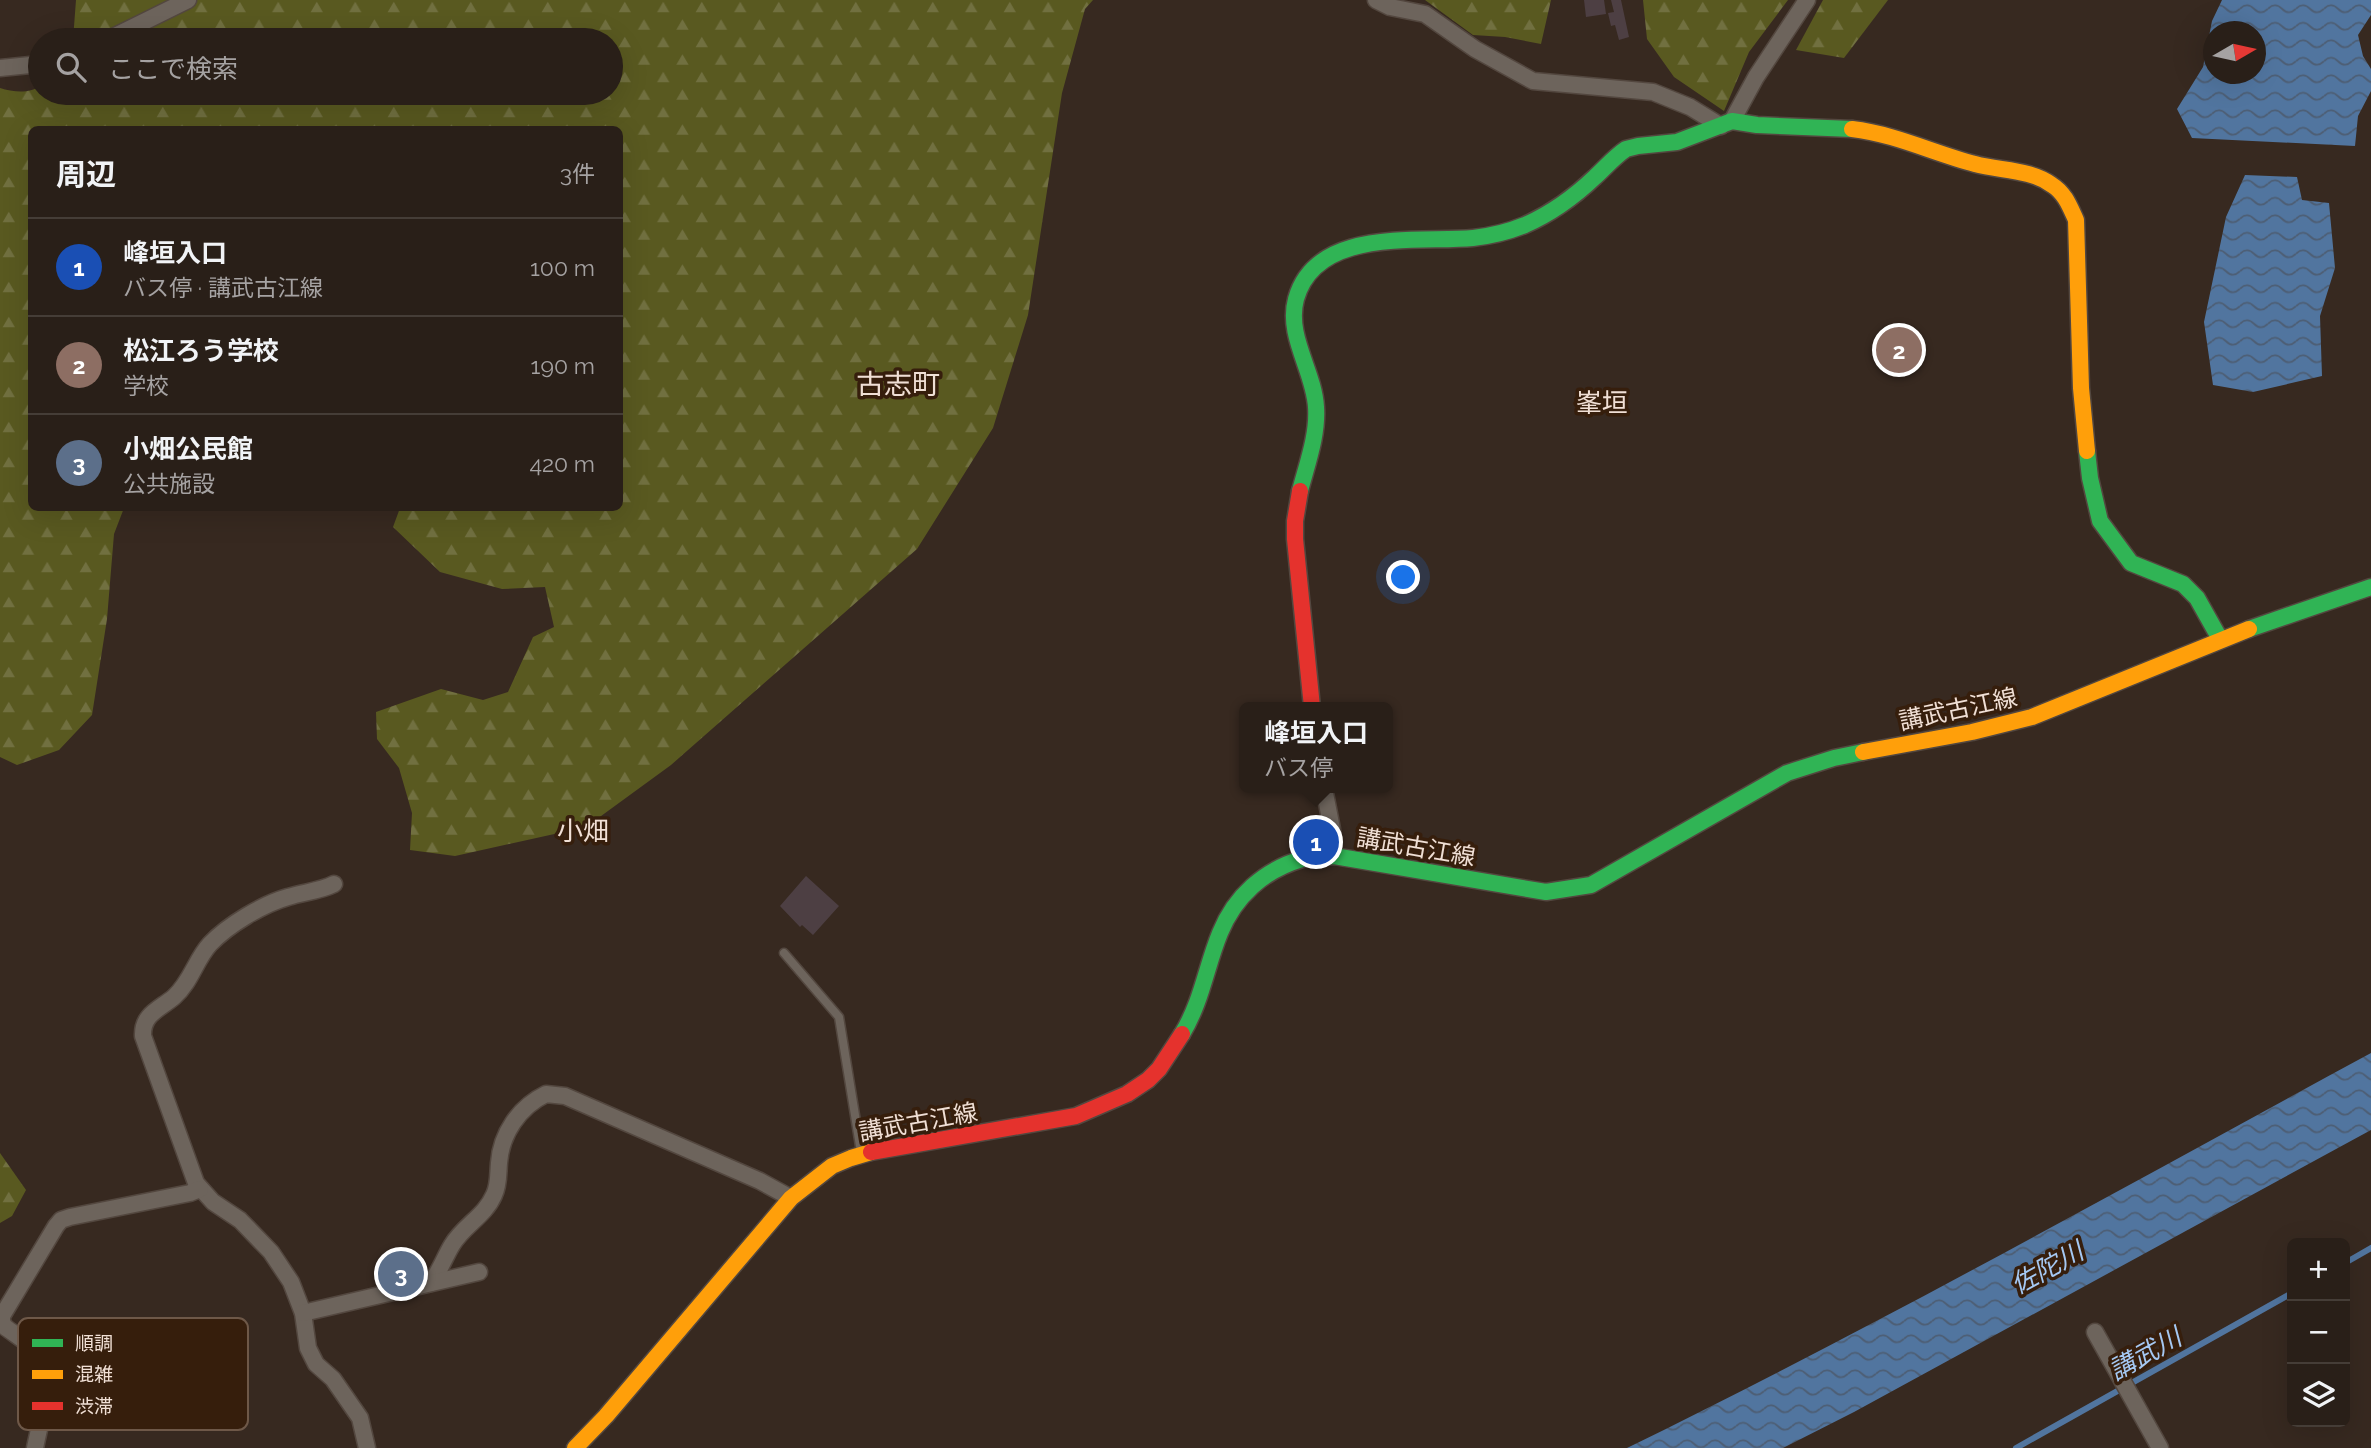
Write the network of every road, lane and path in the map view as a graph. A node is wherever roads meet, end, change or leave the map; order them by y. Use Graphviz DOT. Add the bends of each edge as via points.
graph roads {
  1 [pos="188,0"];
  2 [pos="1376,0"];
  3 [pos="1807,0"];
  4 [pos="131,28"];
  5 [pos="28,65"];
  6 [pos="0,68"];
  7 [pos="1726,124"];
  8 [pos="2371,587"];
  9 [pos="2220,639"];
  10 [pos="1311,702"];
  11 [pos="1326,793"];
  12 [pos="1334,856"];
  13 [pos="334,884"];
  14 [pos="784,953"];
  15 [pos="861,1154"];
  16 [pos="200,1189"];
  17 [pos="791,1198"];
  18 [pos="479,1272"];
  19 [pos="430,1283"];
  20 [pos="303,1313"];
  21 [pos="2095,1332"];
  22 [pos="18,1337"];
  23 [pos="38,1430"];
  24 [pos="35,1448"];
  25 [pos="368,1448"];
  26 [pos="575,1448"];
  27 [pos="2160,1448"];
  1 -- 4 [label="street"];
  2 -- 7 [label="street" via="1425,15 1534,82 1653,92"];
  3 -- 7 [label="street"];
  5 -- 6 [label="street"];
  7 -- 9 [label="main road" via="1802,124 1874,132 1974,164 2035,176 2067,199 2076,220 2081,388 2090,478 2100,521 2132,564 2183,584 2197,598"];
  7 -- 10 [label="main road" via="1676,142 1627,149 1574,196 1521,227 1469,240 1362,244 1313,268 1295,297 1292,317 1316,407 1295,523"];
  8 -- 9 [label="main road, 講武古江線"];
  9 -- 12 [label="main road, 講武古江線" via="2001,726 1808,765 1591,885 1546,892"];
  11 -- 12 [label="street"];
  12 -- 15 [label="main road, 講武古江線" via="1303,858 1273,871 1234,904 1195,1013 1159,1069 1127,1094 1076,1116"];
  13 -- 16 [label="street" via="263,906 236,924 210,944 174,997 146,1019 143,1036"];
  14 -- 15 [label="lane" via="839,1017"];
  15 -- 17 [label="main road, 講武古江線" via="811,1178"];
  16 -- 20 [label="street" via="271,1252 291,1282"];
  16 -- 22 [label="street" via="61,1220 2,1316 5,1327"];
  17 -- 19 [label="street" via="565,1096 546,1094 506,1131 500,1144 495,1194 452,1245"];
  17 -- 26 [label="main road, 講武古江線"];
  18 -- 19 [label="street"];
  19 -- 20 [label="street"];
  20 -- 25 [label="street" via="308,1348 360,1418"];
  21 -- 27 [label="street"];
  23 -- 24 [label="street"];
}
